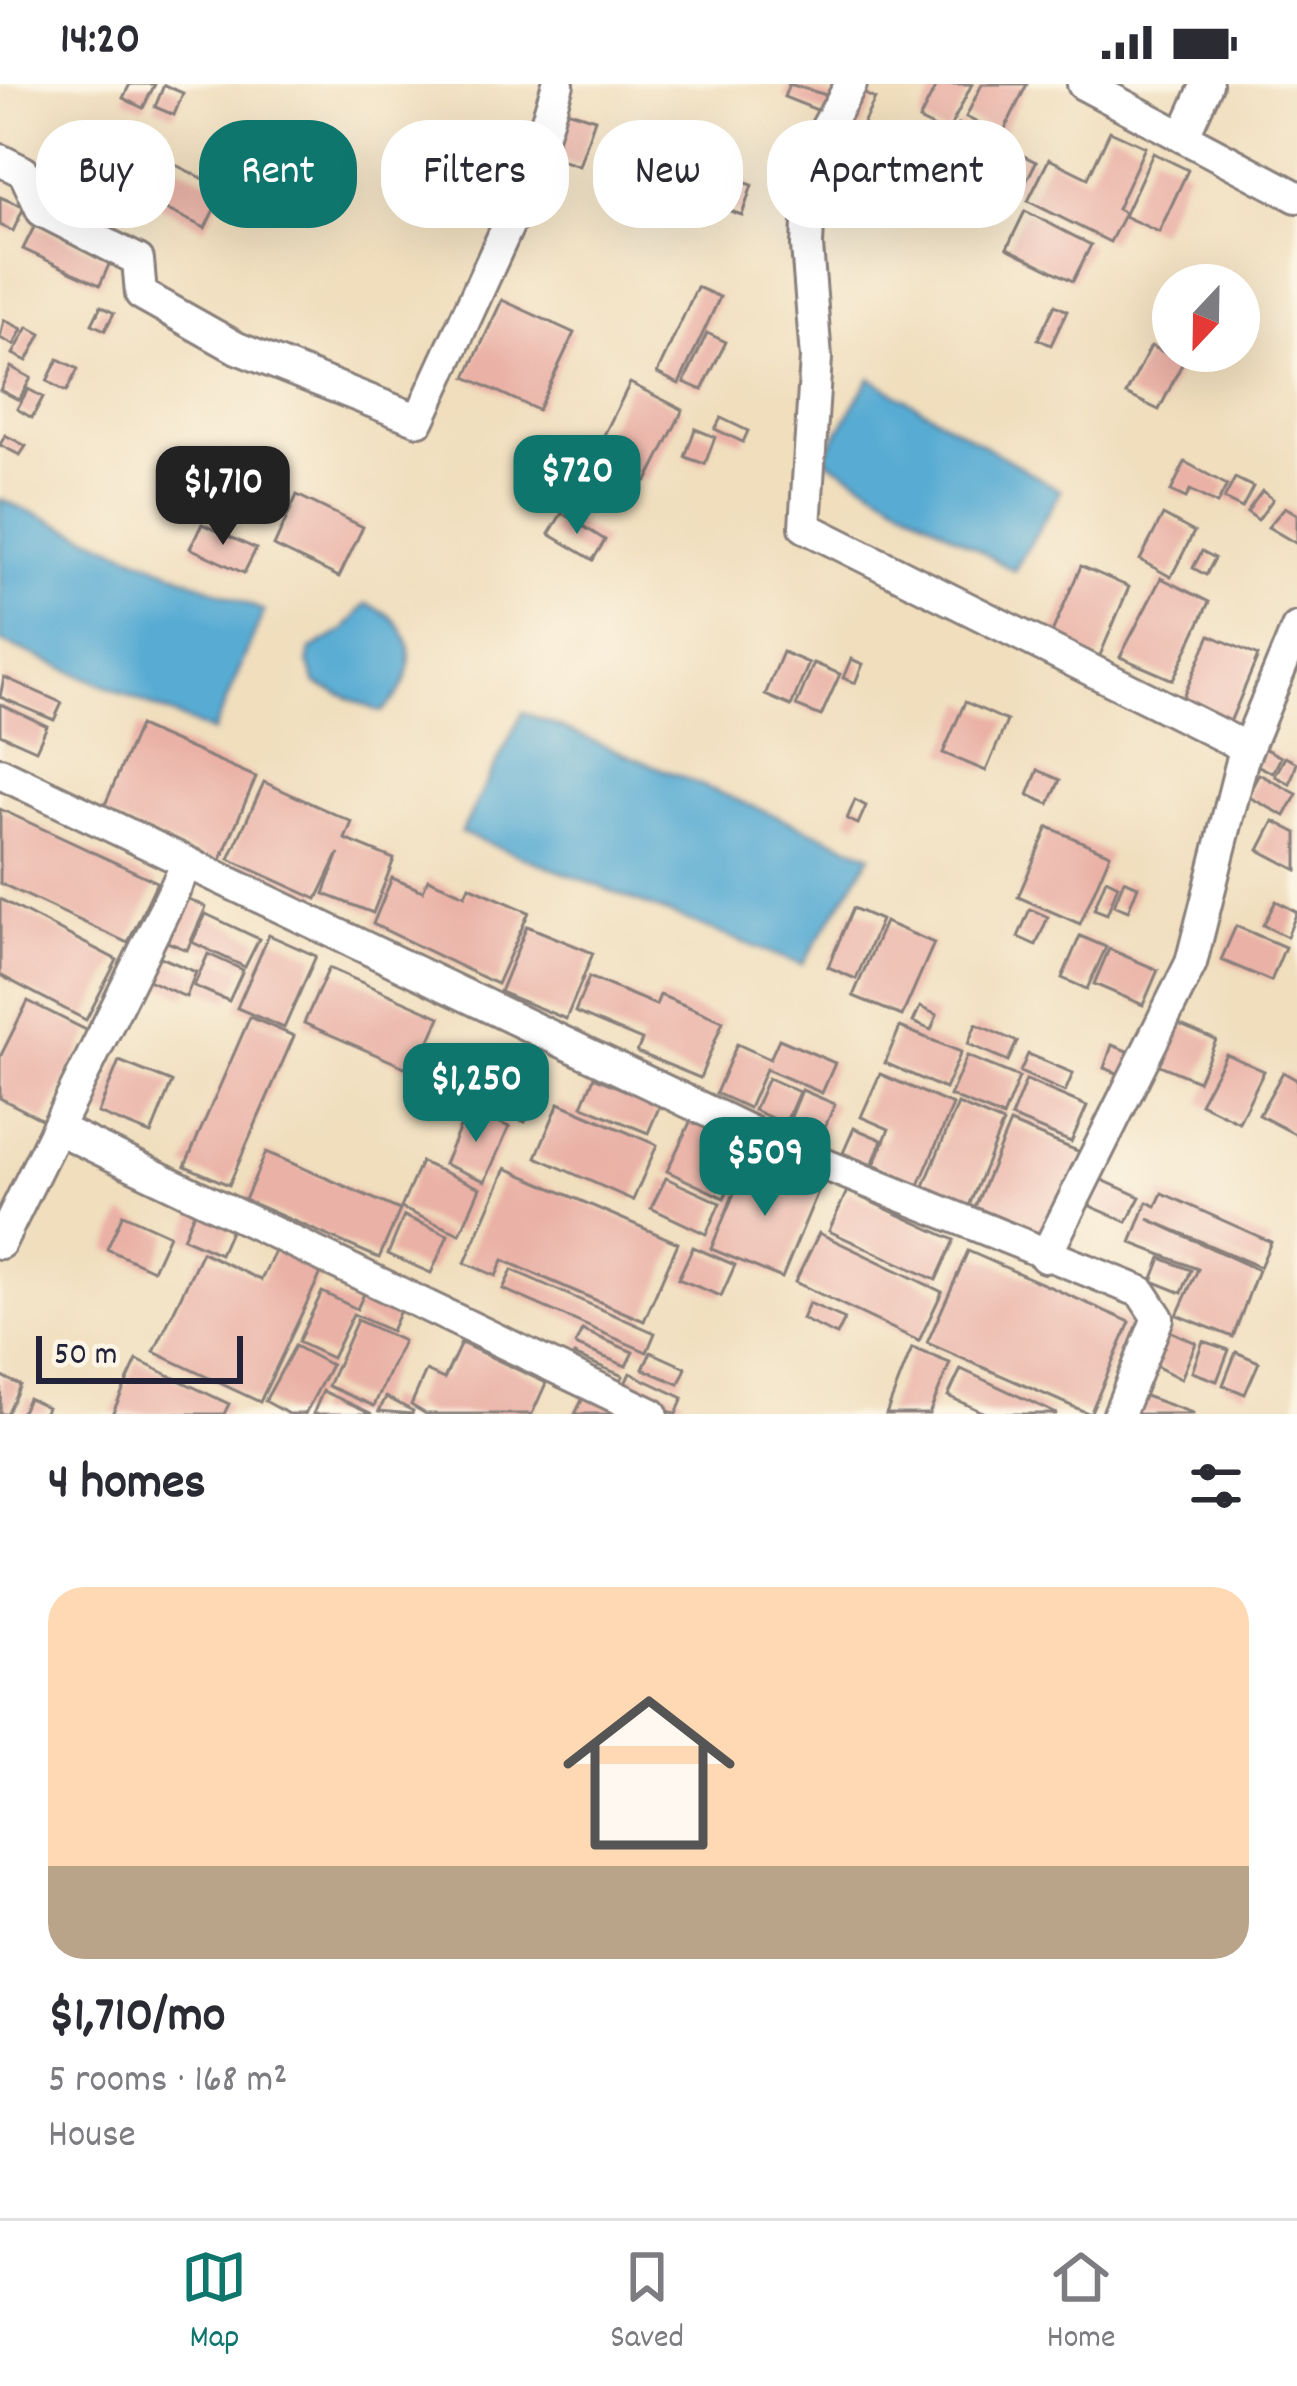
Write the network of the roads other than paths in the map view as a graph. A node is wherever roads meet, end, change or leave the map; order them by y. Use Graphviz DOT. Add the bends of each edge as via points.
graph roads {
  1 [pos="559,84"];
  2 [pos="851,84"];
  3 [pos="1083,84"];
  4 [pos="1207,84"];
  5 [pos="1183,137"];
  6 [pos="0,160"];
  7 [pos="1297,196"];
  8 [pos="1297,628"];
  9 [pos="1246,748"];
  10 [pos="0,772"];
  11 [pos="186,866"];
  12 [pos="59,1130"];
  13 [pos="0,1244"];
  14 [pos="1045,1257"];
  15 [pos="652,1414"];
  16 [pos="1119,1414"];
  1 -- 6 [label="street" via="529,182 419,420 237,348 141,294 138,260 42,211 24,172"];
  2 -- 9 [label="street" via="811,155 807,246 816,358 805,527"];
  3 -- 5 [label="street"];
  4 -- 5 [label="street"];
  5 -- 7 [label="street"];
  8 -- 9 [label="street"];
  9 -- 14 [label="street" via="1191,963"];
  10 -- 11 [label="street"];
  11 -- 12 [label="street"];
  11 -- 14 [label="street" via="791,1151"];
  12 -- 13 [label="street"];
  12 -- 15 [label="street"];
  14 -- 16 [label="street" via="1142,1292 1154,1305 1158,1318"];
}
